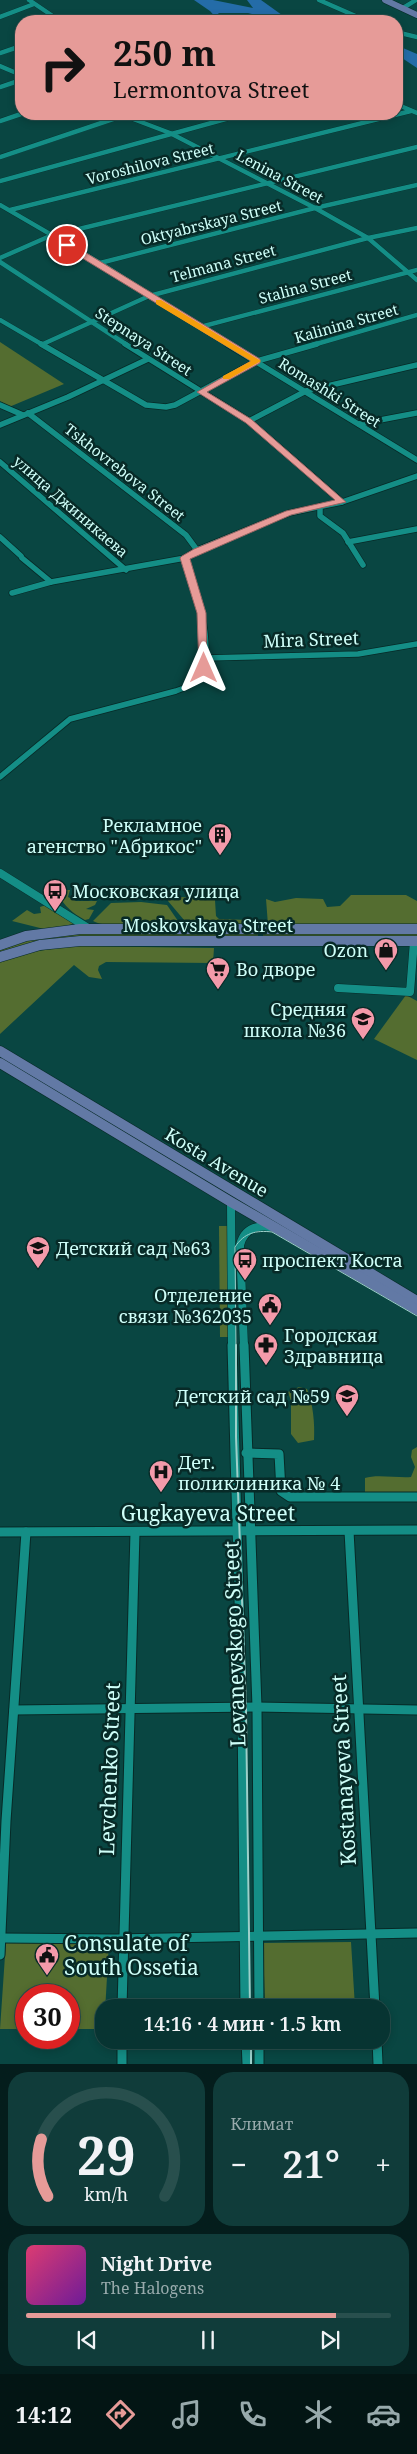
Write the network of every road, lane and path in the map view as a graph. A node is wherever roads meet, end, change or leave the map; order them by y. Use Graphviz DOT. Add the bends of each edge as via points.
graph roads {
  1 [pos="29,0"];
  2 [pos="319,0"];
  3 [pos="386,0"];
  4 [pos="416,0"];
  5 [pos="34,4"];
  6 [pos="403,8"];
  7 [pos="51,15"];
  8 [pos="353,15"];
  9 [pos="417,15"];
  10 [pos="0,17"];
  11 [pos="403,34"];
  12 [pos="417,38"];
  13 [pos="15,48"];
  14 [pos="0,53"];
  15 [pos="0,66"];
  16 [pos="15,72"];
  17 [pos="15,82"];
  18 [pos="0,87"];
  19 [pos="403,107"];
  20 [pos="411,111"];
  21 [pos="403,113"];
  22 [pos="417,113"];
  23 [pos="15,116"];
  24 [pos="108,120"];
  25 [pos="139,120"];
  26 [pos="221,120"];
  27 [pos="375,120"];
  28 [pos="0,121"];
  29 [pos="170,133"];
  30 [pos="417,147"];
  31 [pos="0,157"];
  32 [pos="220,159"];
  33 [pos="0,181"];
  34 [pos="266,183"];
  35 [pos="417,185"];
  36 [pos="0,205"];
  37 [pos="315,208"];
  38 [pos="10,210"];
  39 [pos="417,228"];
  40 [pos="50,236"];
  41 [pos="368,238"];
  42 [pos="0,258"];
  43 [pos="0,262"];
  44 [pos="100,263"];
  45 [pos="417,270"];
  46 [pos="408,272"];
  47 [pos="417,280"];
  48 [pos="149,296"];
  49 [pos="417,315"];
  50 [pos="0,320"];
  51 [pos="90,321"];
  52 [pos="200,327"];
  53 [pos="43,344"];
  54 [pos="148,359"];
  55 [pos="257,361"];
  56 [pos="417,365"];
  57 [pos="104,381"];
  58 [pos="306,391"];
  59 [pos="201,392"];
  60 [pos="0,405"];
  61 [pos="417,413"];
  62 [pos="26,414"];
  63 [pos="248,421"];
  64 [pos="360,424"];
  65 [pos="0,425"];
  66 [pos="417,460"];
  67 [pos="0,462"];
  68 [pos="417,476"];
  69 [pos="342,502"];
  70 [pos="320,506"];
  71 [pos="417,529"];
  72 [pos="0,537"];
  73 [pos="348,542"];
  74 [pos="195,552"];
  75 [pos="185,558"];
  76 [pos="363,566"];
  77 [pos="126,570"];
  78 [pos="51,582"];
  79 [pos="12,592"];
  80 [pos="417,644"];
  81 [pos="205,658"];
  82 [pos="0,777"];
  83 [pos="0,873"];
  84 [pos="89,929"];
  85 [pos="417,929"];
  86 [pos="416,941"];
  87 [pos="0,945"];
  88 [pos="0,957"];
  89 [pos="338,988"];
  90 [pos="413,994"];
  91 [pos="0,1052"];
  92 [pos="0,1063"];
  93 [pos="231,1202"];
  94 [pos="284,1232"];
  95 [pos="417,1301"];
  96 [pos="417,1310"];
  97 [pos="246,1453"];
  98 [pos="417,1497"];
  99 [pos="417,1530"];
  100 [pos="236,1531"];
  101 [pos="249,1531"];
  102 [pos="349,1531"];
  103 [pos="0,1532"];
  104 [pos="26,1532"];
  105 [pos="134,1532"];
  106 [pos="242,1707"];
  107 [pos="257,1707"];
  108 [pos="358,1708"];
  109 [pos="130,1709"];
  110 [pos="14,1710"];
  111 [pos="417,1710"];
  112 [pos="371,1933"];
  113 [pos="417,1933"];
  114 [pos="243,1936"];
  115 [pos="258,1936"];
  116 [pos="123,1937"];
  117 [pos="1,1946"];
  118 [pos="0,1955"];
  119 [pos="122,1999"];
  120 [pos="245,1999"];
  121 [pos="259,1999"];
  122 [pos="375,1999"];
  123 [pos="122,2049"];
  124 [pos="246,2049"];
  125 [pos="259,2049"];
  126 [pos="377,2049"];
  127 [pos="122,2064"];
  128 [pos="247,2064"];
  129 [pos="259,2064"];
  130 [pos="378,2064"];
  1 -- 5 [label="street"];
  2 -- 8 [label="street"];
  3 -- 6 [label="main road"];
  4 -- 6 [label="street"];
  5 -- 7 [label="street"];
  5 -- 10 [label="street"];
  6 -- 9 [label="main road"];
  11 -- 12 [label="street"];
  13 -- 14 [label="street"];
  15 -- 16 [label="street"];
  17 -- 18 [label="street"];
  19 -- 20 [label="street"];
  20 -- 21 [label="street, Voroshilova Street"];
  20 -- 22 [label="street"];
  23 -- 28 [label="street"];
  24 -- 31 [label="street"];
  25 -- 29 [label="street, Lenina Street"];
  26 -- 29 [label="street"];
  27 -- 32 [label="street, Voroshilova Street"];
  29 -- 32 [label="street, Lenina Street"];
  29 -- 33 [label="street"];
  30 -- 34 [label="street"];
  32 -- 34 [label="street, Lenina Street"];
  32 -- 38 [label="street, Voroshilova Street"];
  34 -- 37 [label="street, Lenina Street"];
  34 -- 40 [label="street"];
  35 -- 37 [label="street, Oktyabrskaya Street"];
  36 -- 38 [label="street, Romashki Street"];
  37 -- 41 [label="street, Lenina Street"];
  37 -- 44 [label="street, Oktyabrskaya Street"];
  38 -- 40 [label="street, Romashki Street"];
  39 -- 41 [label="street, Telmana Street"];
  40 -- 42 [label="street"];
  40 -- 44 [label="street, Romashki Street"];
  41 -- 46 [label="street, Lenina Street"];
  41 -- 48 [label="street, Telmana Street"];
  43 -- 51 [label="street, Stepnaya Street"];
  44 -- 48 [label="street, Romashki Street"];
  45 -- 46 [label="street, Stalina Street"];
  46 -- 47 [label="street, Lenina Street"];
  46 -- 52 [label="street, Stalina Street"];
  48 -- 51 [label="street, Telmana Street"];
  48 -- 52 [label="street, Romashki Street"];
  49 -- 55 [label="street, Kalinina Street"];
  50 -- 53 [label="street"];
  51 -- 53 [label="street, Telmana Street"];
  51 -- 54 [label="street, Stepnaya Street"];
  52 -- 55 [label="street, Romashki Street"];
  53 -- 57 [label="street"];
  54 -- 57 [label="street"];
  54 -- 59 [label="street, Stepnaya Street"];
  55 -- 58 [label="street, Romashki Street"];
  55 -- 59 [label="street, Kalinina Street"];
  56 -- 58 [label="street"];
  57 -- 59 [label="street, Kalinina Street" via="146,405 171,406"];
  57 -- 62 [label="street"];
  58 -- 63 [label="street"];
  58 -- 64 [label="street, Romashki Street"];
  59 -- 63 [label="street, Stepnaya Street"];
  60 -- 62 [label="street, Tskhovrebova Street"];
  61 -- 64 [label="street"];
  62 -- 65 [label="street"];
  62 -- 74 [label="street, Tskhovrebova Street" via="186,535"];
  63 -- 69 [label="street, Stepnaya Street"];
  64 -- 66 [label="street, Romashki Street"];
  67 -- 77 [label="street, улица Джиникаева"];
  68 -- 69 [label="street"];
  69 -- 70 [label="street"];
  70 -- 73 [label="street" via="320,516 334,524"];
  70 -- 74 [label="street" via="289,513"];
  71 -- 73 [label="street"];
  72 -- 78 [label="street"];
  73 -- 76 [label="street"];
  74 -- 75 [label="street"];
  75 -- 77 [label="street"];
  75 -- 81 [label="street" via="202,613"];
  77 -- 78 [label="street"];
  78 -- 79 [label="street"];
  80 -- 81 [label="street, Mira Street" via="358,654"];
  81 -- 82 [label="street" via="198,678 188,686 70,719"];
  83 -- 84 [label="street"];
  84 -- 85 [label="main road, Moskovskaya Street"];
  84 -- 87 [label="main road, Moskovskaya Street" via="26,936"];
  86 -- 88 [label="main road, Moskovskaya Street" via="80,941 40,945"];
  86 -- 90 [label="street"];
  89 -- 90 [label="street"];
  91 -- 95 [label="main road, Kosta Avenue"];
  92 -- 93 [label="main road, Kosta Avenue"];
  93 -- 94 [label="main road, Kosta Avenue"];
  93 -- 100 [label="street, Levanevskogo Street"];
  94 -- 96 [label="main road, Kosta Avenue"];
  94 -- 97 [label="street, Levanevskogo Street" via="263,1226 250,1228 244,1232 240,1244"];
  97 -- 98 [label="street" via="279,1454 281,1491 290,1497"];
  97 -- 101 [label="street, Levanevskogo Street"];
  99 -- 102 [label="street, Gugkayeva Street"];
  100 -- 101 [label="street, Gugkayeva Street"];
  100 -- 105 [label="street, Gugkayeva Street"];
  100 -- 106 [label="street, Levanevskogo Street"];
  101 -- 102 [label="street, Gugkayeva Street"];
  101 -- 107 [label="street, Levanevskogo Street"];
  102 -- 108 [label="street, Kostanayeva Street"];
  103 -- 104 [label="street, Gugkayeva Street"];
  104 -- 105 [label="street, Gugkayeva Street"];
  104 -- 110 [label="street"];
  105 -- 109 [label="street, Levchenko Street"];
  106 -- 107 [label="street"];
  106 -- 109 [label="street"];
  106 -- 114 [label="street, Levanevskogo Street"];
  107 -- 108 [label="street"];
  107 -- 115 [label="street, Levanevskogo Street"];
  108 -- 111 [label="street"];
  108 -- 112 [label="street, Kostanayeva Street"];
  109 -- 110 [label="street"];
  109 -- 116 [label="street, Levchenko Street"];
  110 -- 117 [label="street"];
  112 -- 113 [label="street"];
  112 -- 115 [label="street"];
  112 -- 122 [label="street, Kostanayeva Street"];
  114 -- 115 [label="street"];
  114 -- 116 [label="street"];
  114 -- 120 [label="street, Levanevskogo Street"];
  115 -- 121 [label="street, Levanevskogo Street"];
  116 -- 117 [label="street"];
  116 -- 119 [label="street, Levchenko Street"];
  117 -- 118 [label="street"];
  123 -- 127 [label="street"];
  124 -- 128 [label="street"];
  125 -- 129 [label="street"];
  126 -- 130 [label="street"];
}
